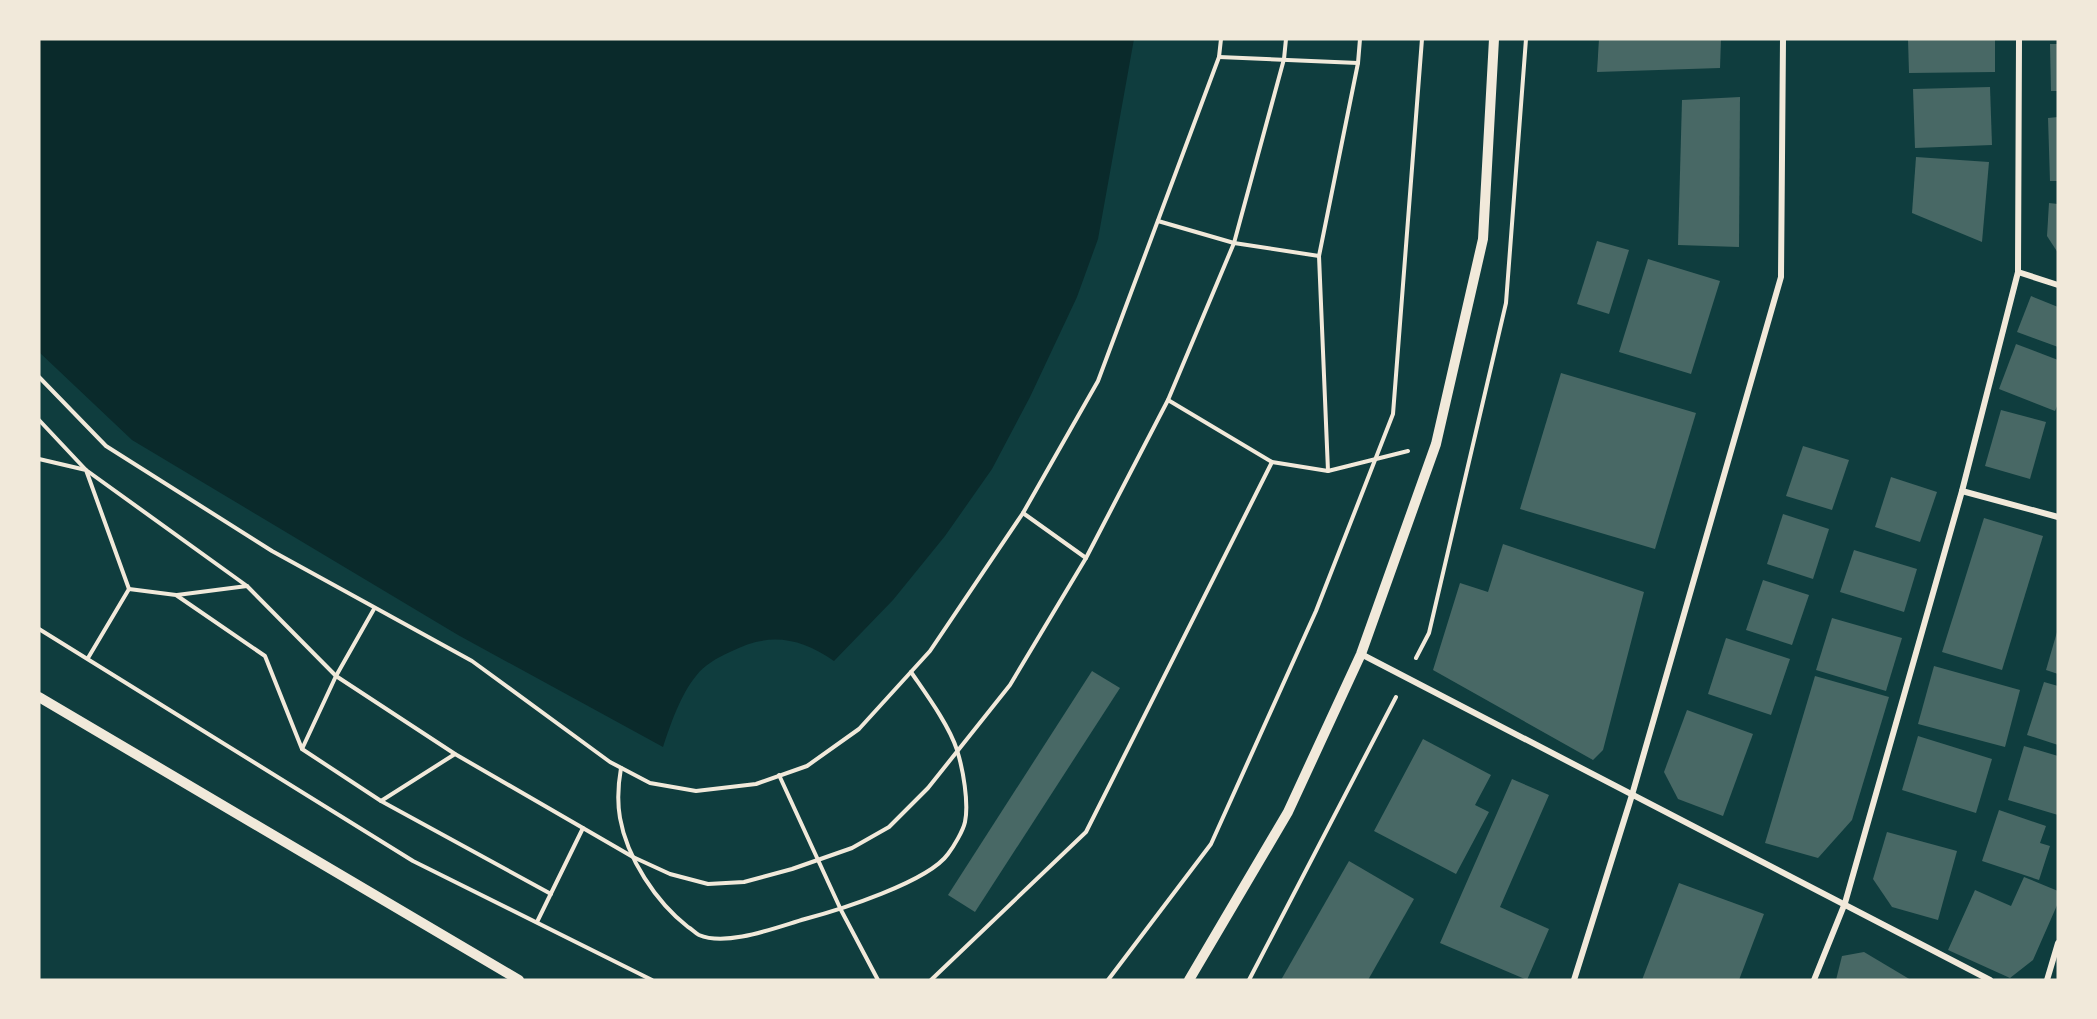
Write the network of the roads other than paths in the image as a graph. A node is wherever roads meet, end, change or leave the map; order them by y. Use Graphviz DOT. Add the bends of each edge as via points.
graph roads {
  1 [pos="1494,39"];
  2 [pos="1783,39"];
  3 [pos="2019,39"];
  4 [pos="2018,272"];
  5 [pos="2058,285"];
  6 [pos="1962,491"];
  7 [pos="2058,517"];
  8 [pos="1361,654"];
  9 [pos="39,697"];
  10 [pos="1632,795"];
  11 [pos="1845,903"];
  12 [pos="2058,944"];
  13 [pos="519,980"];
  14 [pos="1189,980"];
  15 [pos="1574,980"];
  16 [pos="1814,980"];
  17 [pos="1990,980"];
  18 [pos="2046,980"];
  1 -- 8 [label="street" via="1483,239 1436,444"];
  2 -- 10 [label="street" via="1781,276"];
  3 -- 4 [label="street"];
  4 -- 5 [label="street"];
  4 -- 6 [label="street"];
  6 -- 7 [label="street"];
  6 -- 11 [label="street"];
  8 -- 10 [label="street"];
  8 -- 14 [label="street" via="1288,812"];
  9 -- 13 [label="street"];
  10 -- 11 [label="street"];
  10 -- 15 [label="street"];
  11 -- 16 [label="street"];
  11 -- 17 [label="street"];
  12 -- 18 [label="street"];
}
